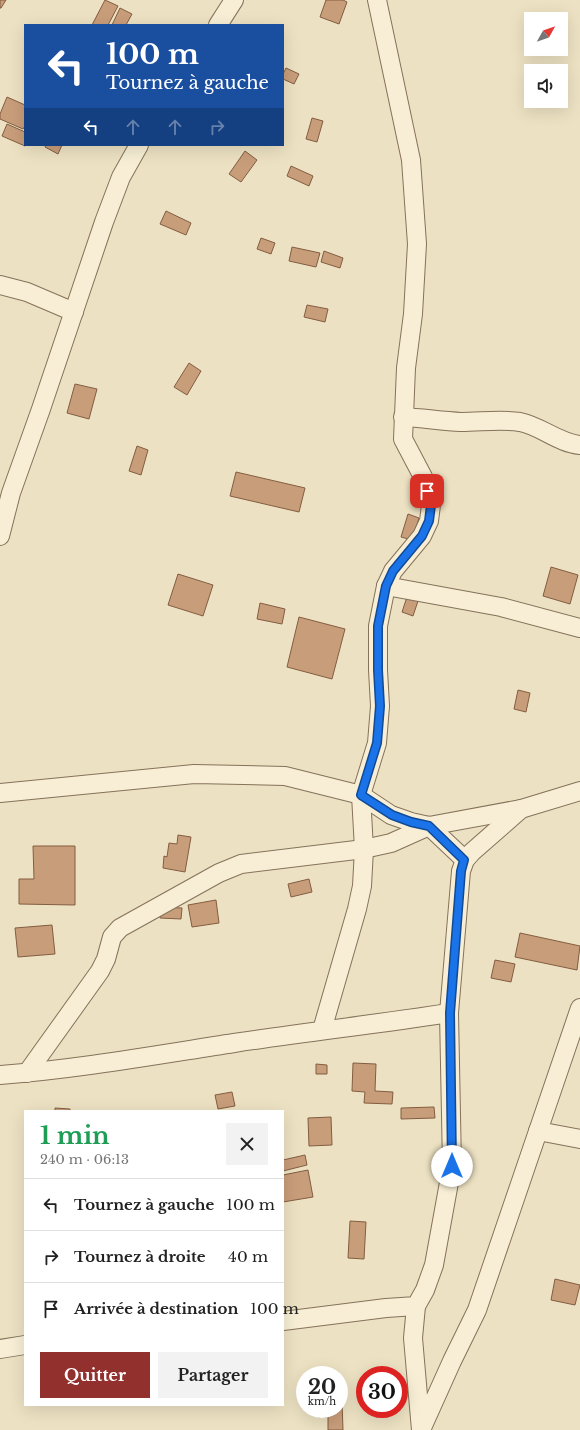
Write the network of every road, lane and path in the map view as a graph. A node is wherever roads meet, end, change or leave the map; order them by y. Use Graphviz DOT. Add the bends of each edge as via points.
graph roads {
  1 [pos="234,0"];
  2 [pos="377,0"];
  3 [pos="219,24"];
  4 [pos="138,146"];
  5 [pos="0,285"];
  6 [pos="74,312"];
  7 [pos="403,417"];
  8 [pos="580,445"];
  9 [pos="0,536"];
  10 [pos="386,586"];
  11 [pos="580,628"];
  12 [pos="580,791"];
  13 [pos="0,793"];
  14 [pos="361,795"];
  15 [pos="521,809"];
  16 [pos="429,826"];
  17 [pos="364,849"];
  18 [pos="464,860"];
  19 [pos="580,1008"];
  20 [pos="450,1013"];
  21 [pos="322,1030"];
  22 [pos="27,1073"];
  23 [pos="0,1075"];
  24 [pos="538,1131"];
  25 [pos="580,1139"];
  26 [pos="416,1306"];
  27 [pos="284,1322"];
  28 [pos="24,1345"];
  29 [pos="0,1349"];
  30 [pos="421,1430"];
  1 -- 3 [label="street"];
  2 -- 7 [label="street" via="411,160 417,244"];
  4 -- 6 [label="street" via="121,177"];
  5 -- 6 [label="street" via="27,292"];
  6 -- 9 [label="street" via="11,492"];
  7 -- 8 [label="street" via="461,422 519,422 571,444"];
  7 -- 10 [label="street" via="403,439 422,477 431,505 429,521 422,536 393,571"];
  10 -- 11 [label="street" via="501,607"];
  10 -- 14 [label="street" via="378,626 380,706 377,743"];
  12 -- 15 [label="street"];
  13 -- 14 [label="street" via="194,774 285,776"];
  14 -- 16 [label="street" via="392,815"];
  14 -- 17 [label="street"];
  15 -- 16 [label="street"];
  15 -- 18 [label="street"];
  16 -- 17 [label="street" via="391,843"];
  16 -- 18 [label="street"];
  17 -- 21 [label="street" via="362,886 357,909"];
  17 -- 22 [label="street" via="241,864 219,873 120,928 112,936 100,971"];
  18 -- 20 [label="street"];
  19 -- 24 [label="street"];
  20 -- 21 [label="street"];
  20 -- 26 [label="street" via="452,1166 434,1265"];
  21 -- 22 [label="street"];
  22 -- 23 [label="street"];
  24 -- 25 [label="street"];
  24 -- 30 [label="street" via="477,1310"];
  26 -- 27 [label="street"];
  26 -- 30 [label="street" via="413,1338"];
  28 -- 29 [label="street"];
}
